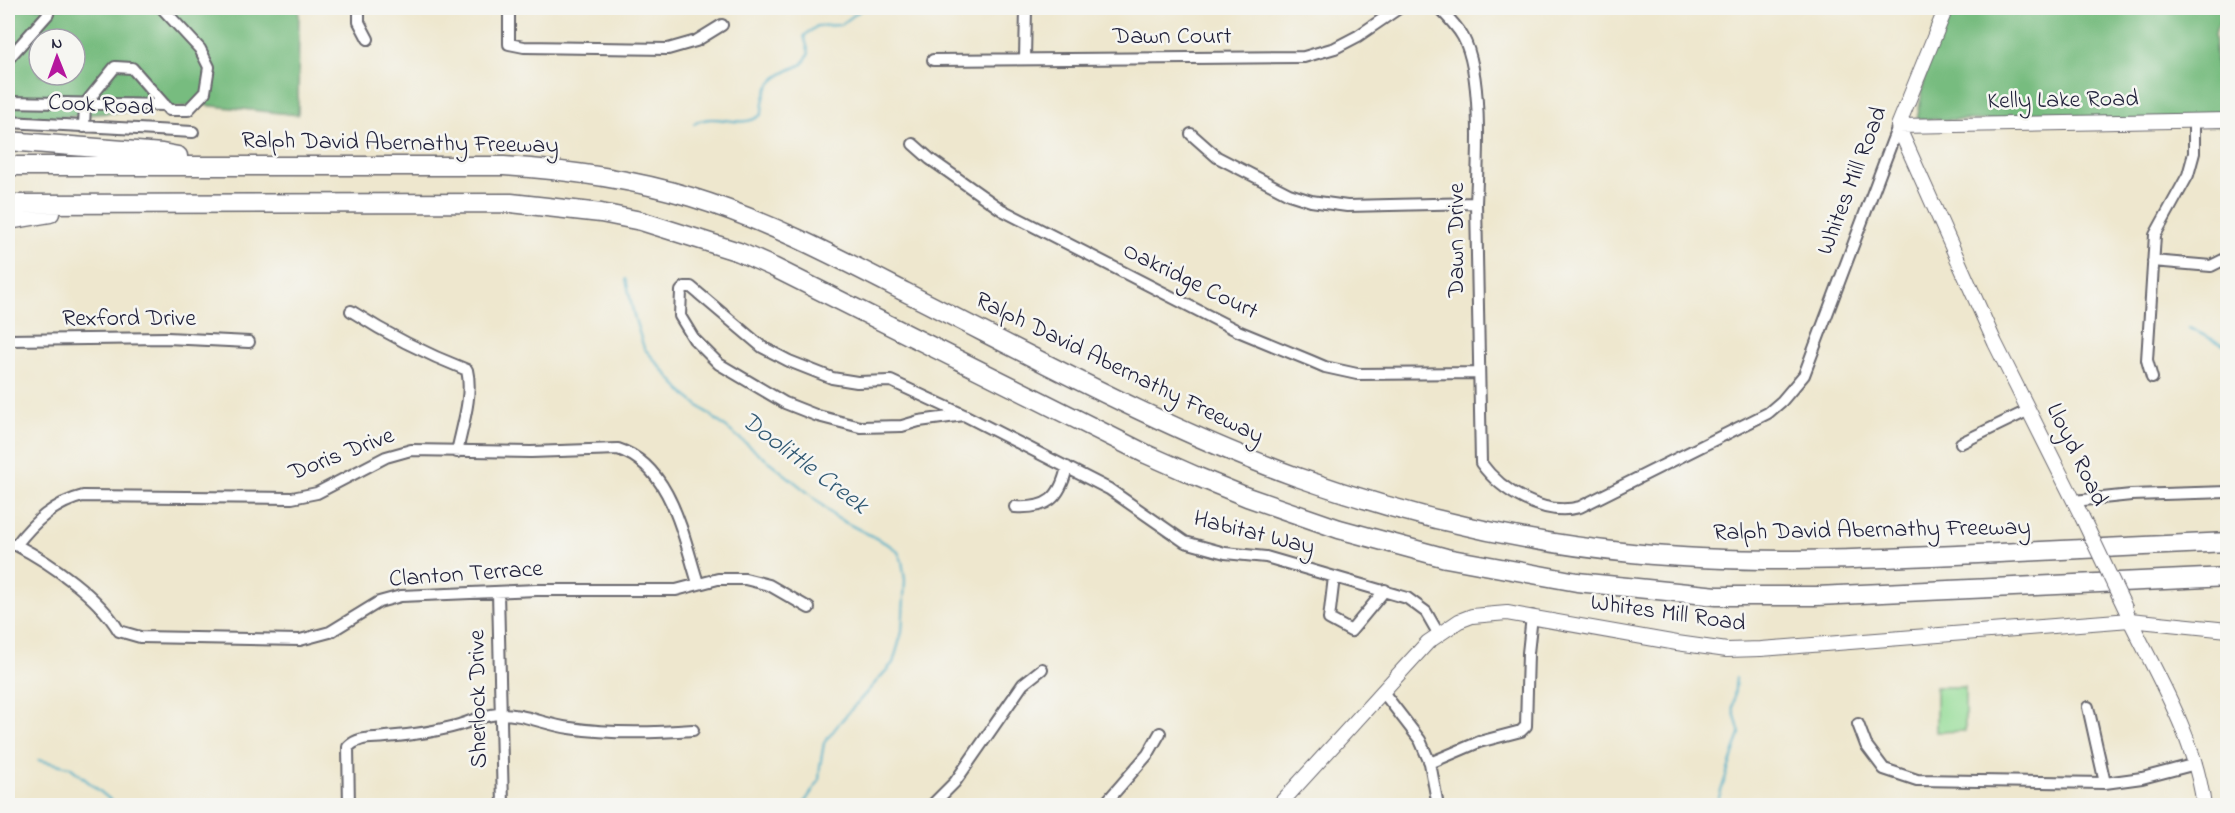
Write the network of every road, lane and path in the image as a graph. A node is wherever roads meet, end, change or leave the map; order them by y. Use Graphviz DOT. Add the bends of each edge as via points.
graph roads {
  1 [pos="49,8"];
  2 [pos="162,8"];
  3 [pos="359,8"];
  4 [pos="509,8"];
  5 [pos="1026,8"];
  6 [pos="1399,8"];
  7 [pos="1439,8"];
  8 [pos="1946,8"];
  9 [pos="722,25"];
  10 [pos="368,39"];
  11 [pos="8,59"];
  12 [pos="1025,59"];
  13 [pos="933,60"];
  14 [pos="8,102"];
  15 [pos="85,104"];
  16 [pos="165,105"];
  17 [pos="2228,120"];
  18 [pos="2194,121"];
  19 [pos="8,122"];
  20 [pos="1898,126"];
  21 [pos="84,127"];
  22 [pos="193,132"];
  23 [pos="1191,134"];
  24 [pos="8,141"];
  25 [pos="913,144"];
  26 [pos="221,164"];
  27 [pos="8,166"];
  28 [pos="210,203"];
  29 [pos="8,204"];
  30 [pos="1476,204"];
  31 [pos="8,220"];
  32 [pos="2227,258"];
  33 [pos="2153,261"];
  34 [pos="351,311"];
  35 [pos="8,340"];
  36 [pos="249,342"];
  37 [pos="1479,372"];
  38 [pos="2152,378"];
  39 [pos="2029,410"];
  40 [pos="964,415"];
  41 [pos="1961,443"];
  42 [pos="457,452"];
  43 [pos="1067,467"];
  44 [pos="1494,478"];
  45 [pos="2228,492"];
  46 [pos="2074,501"];
  47 [pos="1015,507"];
  48 [pos="2228,542"];
  49 [pos="12,545"];
  50 [pos="1334,577"];
  51 [pos="2228,577"];
  52 [pos="699,583"];
  53 [pos="1385,590"];
  54 [pos="498,592"];
  55 [pos="809,608"];
  56 [pos="2128,615"];
  57 [pos="1532,616"];
  58 [pos="2228,630"];
  59 [pos="1438,633"];
  60 [pos="1042,669"];
  61 [pos="1383,692"];
  62 [pos="2088,707"];
  63 [pos="500,714"];
  64 [pos="1858,724"];
  65 [pos="693,730"];
  66 [pos="1160,733"];
  67 [pos="1430,763"];
  68 [pos="2196,764"];
  69 [pos="2105,783"];
  70 [pos="349,806"];
  71 [pos="503,806"];
  72 [pos="931,806"];
  73 [pos="1103,806"];
  74 [pos="1278,806"];
  75 [pos="1438,806"];
  76 [pos="2204,806"];
  1 -- 11 [label="street"];
  2 -- 16 [label="street" via="200,49 209,67 205,92 188,110 169,110"];
  3 -- 10 [label="street" via="359,22"];
  4 -- 9 [label="street" via="509,44 524,47 668,49 696,41"];
  5 -- 12 [label="street"];
  6 -- 12 [label="street, Dawn Court" via="1351,40 1304,57"];
  7 -- 30 [label="street, Dawn Drive" via="1462,35 1475,77"];
  8 -- 20 [label="street, Whites Mill Road"];
  12 -- 13 [label="street, Dawn Court"];
  14 -- 15 [label="street"];
  15 -- 16 [label="street"];
  15 -- 16 [label="street" via="115,67 132,68"];
  15 -- 21 [label="street"];
  17 -- 18 [label="street, Kelly Lake Road"];
  18 -- 20 [label="street, Kelly Lake Road"];
  18 -- 33 [label="street" via="2194,153 2188,175 2156,235"];
  19 -- 21 [label="street, Cook Road"];
  20 -- 39 [label="street, Lloyd Road"];
  20 -- 44 [label="street, Whites Mill Road" via="1804,375 1782,401 1768,413 1574,509 1522,498"];
  21 -- 22 [label="street, Cook Road"];
  23 -- 30 [label="street" via="1217,157 1311,201 1347,206"];
  24 -- 26 [label="highway" via="162,153"];
  25 -- 37 [label="street, Oakridge Court" via="1002,210 1238,331 1325,367 1357,374"];
  26 -- 27 [label="highway, Ralph David Abernathy Freeway"];
  26 -- 48 [label="highway, Ralph David Abernathy Freeway" via="537,168 615,178 689,197 762,222 805,242 1204,440 1369,500 1530,539 1629,553 1778,561"];
  28 -- 29 [label="highway"];
  28 -- 31 [label="highway" via="86,208"];
  28 -- 51 [label="highway" via="511,202 601,213 674,230 773,267 1146,454 1247,497 1390,544 1511,571 1633,589 1765,596"];
  30 -- 37 [label="street, Dawn Drive"];
  32 -- 33 [label="street" via="2211,266"];
  33 -- 38 [label="street" via="2146,360"];
  34 -- 42 [label="street" via="410,346 467,370 468,387"];
  35 -- 36 [label="street, Rexford Drive" via="167,338"];
  37 -- 44 [label="street, Dawn Drive" via="1481,463"];
  39 -- 41 [label="street"];
  39 -- 46 [label="street, Lloyd Road"];
  40 -- 40 [label="street, Habitat Way" via="902,426 860,426 785,403 719,364 693,339 680,316 681,291 691,287 738,329 789,361 832,378 891,381"];
  40 -- 43 [label="street, Habitat Way"];
  42 -- 49 [label="street, Doris Drive" via="399,453 328,488 292,498 83,496 56,507"];
  42 -- 52 [label="street, Doris Drive" via="618,448 630,452 657,476 669,498"];
  43 -- 47 [label="street" via="1059,493 1044,505"];
  43 -- 50 [label="street, Habitat Way" via="1108,489 1185,542 1225,553 1266,557"];
  45 -- 46 [label="street"];
  46 -- 56 [label="street, Lloyd Road, bridge"];
  49 -- 54 [label="street, Clanton Terrace" via="38,556 82,591 113,620 119,631 140,638 300,640 330,632 379,602 401,596"];
  50 -- 53 [label="street, Habitat Way"];
  50 -- 53 [label="street" via="1329,619 1351,630"];
  52 -- 54 [label="street, Clanton Terrace" via="676,590"];
  52 -- 55 [label="street, Clanton Terrace" via="745,579 769,585"];
  53 -- 59 [label="street, Habitat Way" via="1418,604"];
  54 -- 63 [label="street, Sherlock Drive"];
  56 -- 57 [label="street, Whites Mill Road" via="1726,650"];
  56 -- 58 [label="street, Whites Mill Road"];
  56 -- 68 [label="street, Lloyd Road" via="2186,732"];
  57 -- 59 [label="street, Whites Mill Road" via="1472,616"];
  57 -- 67 [label="street" via="1526,726"];
  59 -- 61 [label="street, Whites Mill Road"];
  60 -- 72 [label="street" via="1023,684 955,782"];
  61 -- 67 [label="street" via="1420,740"];
  61 -- 74 [label="street, Whites Mill Road"];
  62 -- 69 [label="street"];
  63 -- 65 [label="street" via="587,731"];
  63 -- 70 [label="street" via="417,734 354,742 348,747"];
  63 -- 71 [label="street, Sherlock Drive"];
  64 -- 69 [label="street" via="1866,745 1884,769 1917,780"];
  66 -- 73 [label="street" via="1148,754"];
  67 -- 75 [label="street"];
  68 -- 69 [label="street"];
  68 -- 76 [label="street, Lloyd Road"];
}
